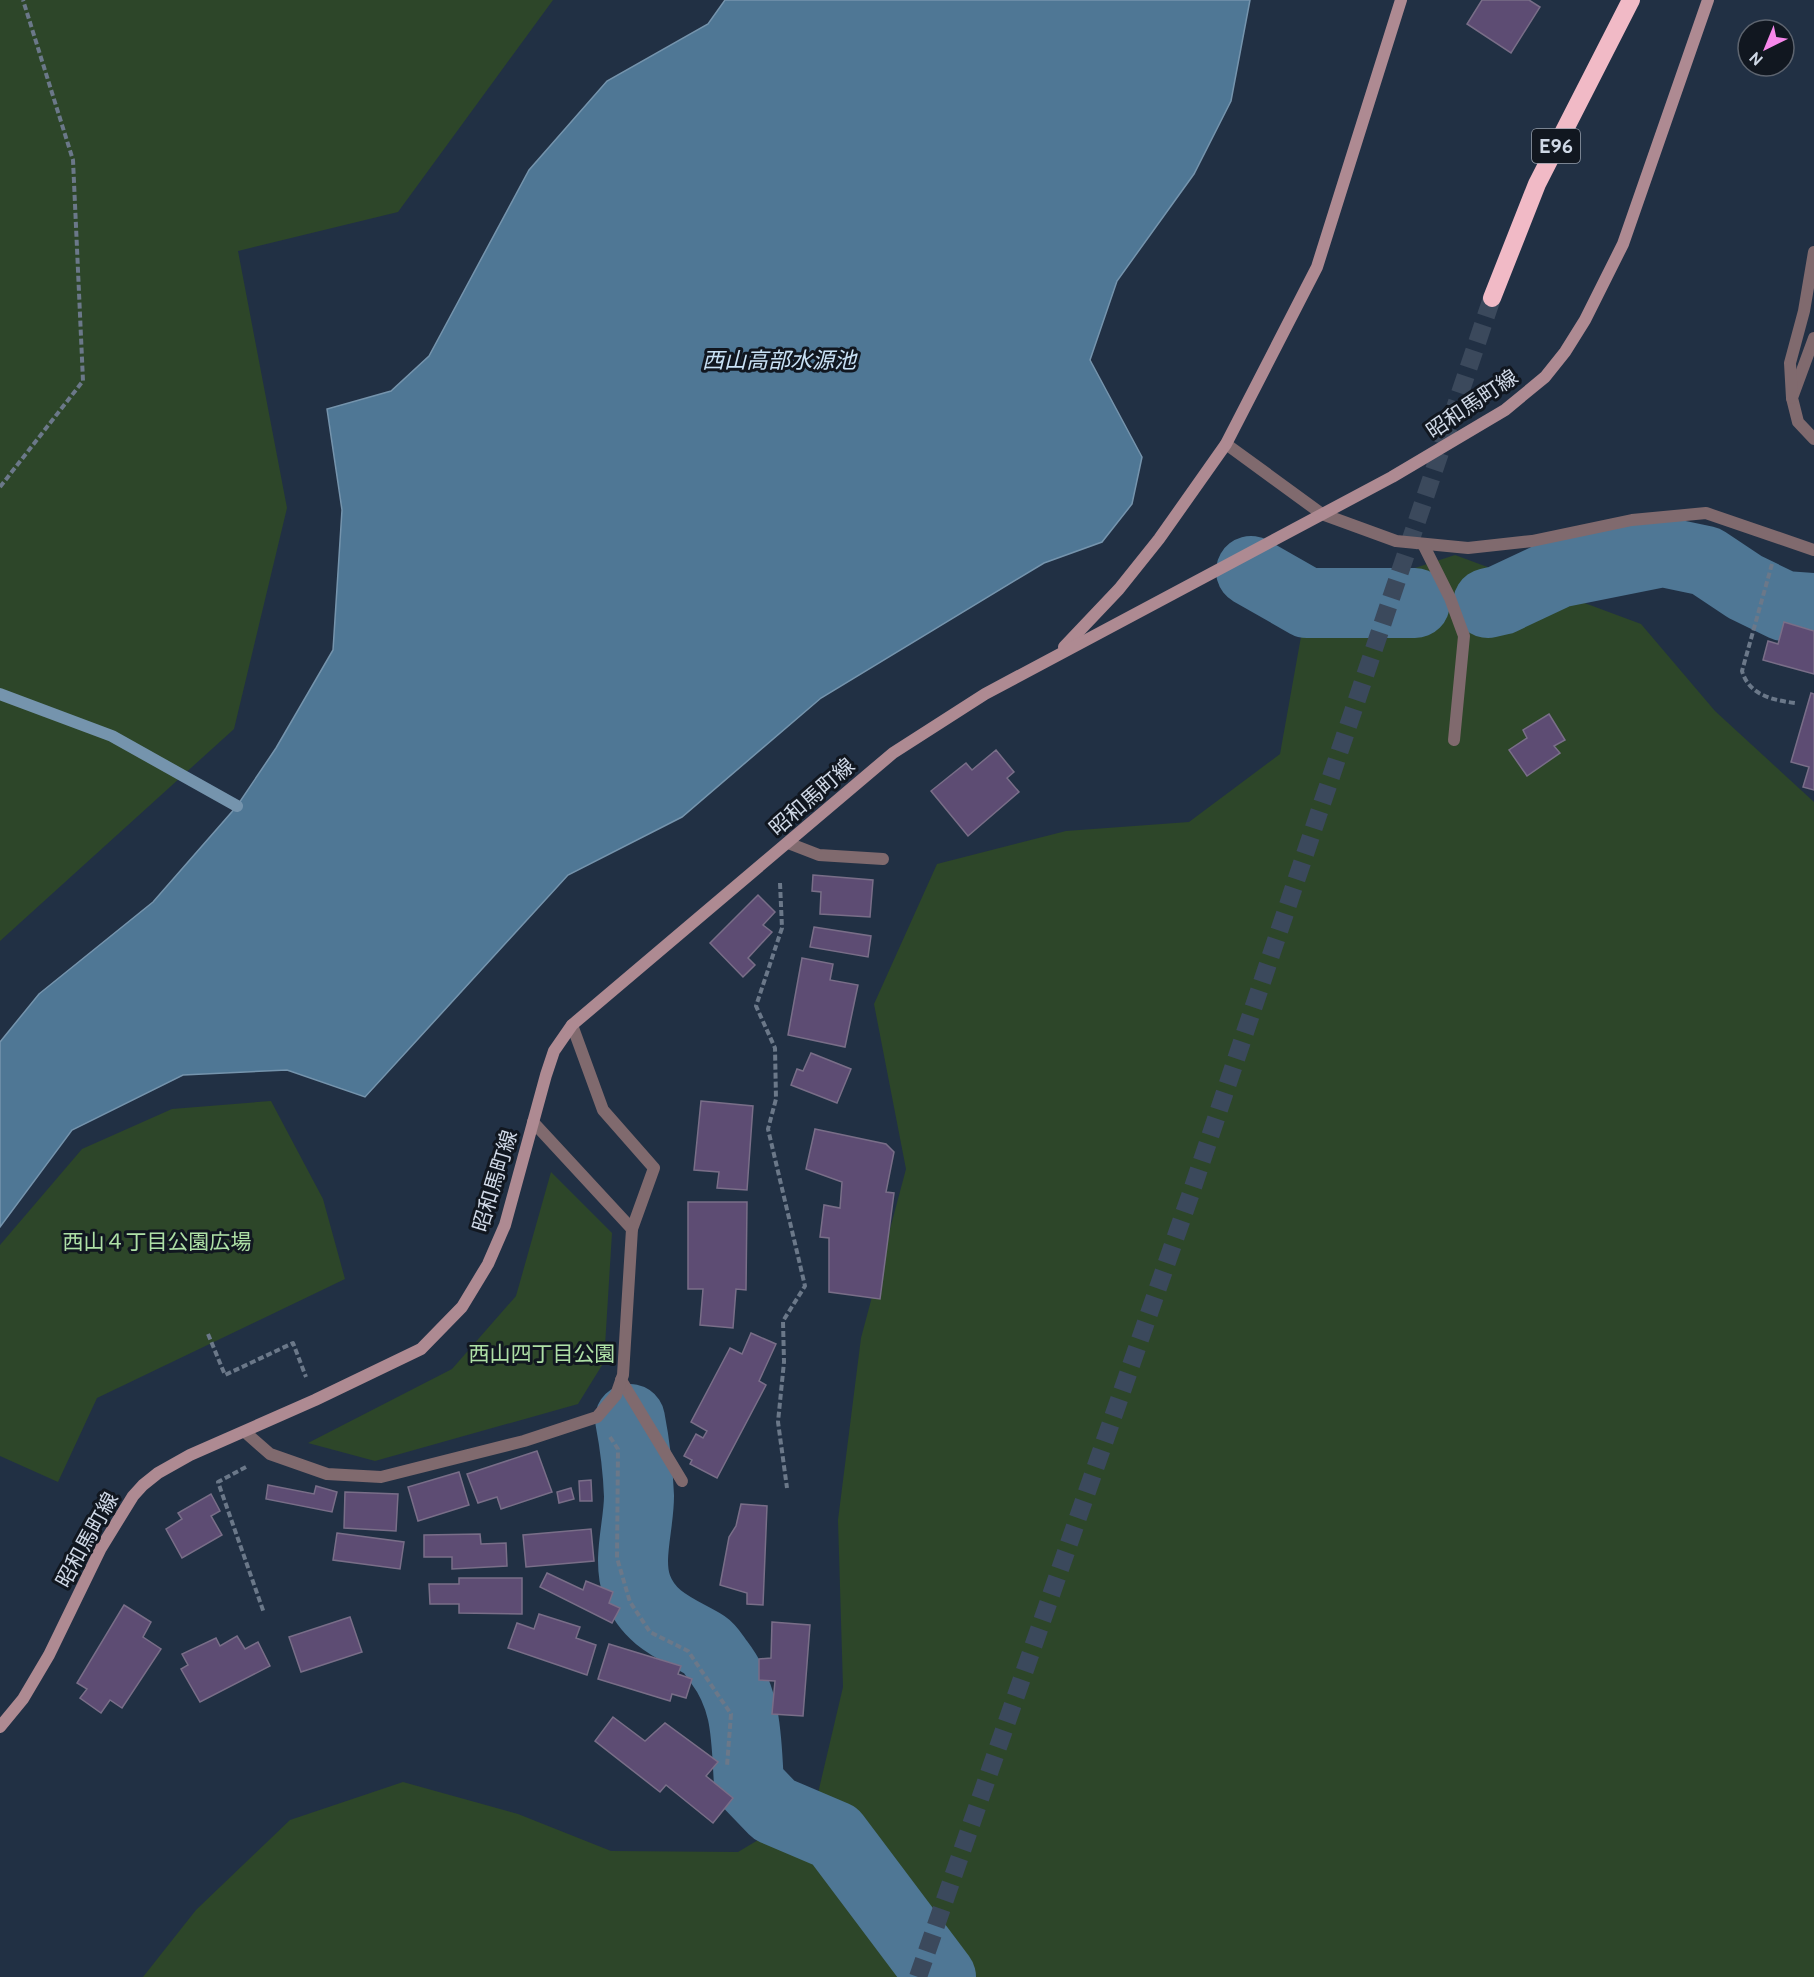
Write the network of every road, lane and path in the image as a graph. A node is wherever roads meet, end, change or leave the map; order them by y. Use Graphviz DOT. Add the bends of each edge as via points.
graph roads {
  1 [pos="23,0"];
  2 [pos="1401,0"];
  3 [pos="1631,0"];
  4 [pos="1708,0"];
  5 [pos="1814,252"];
  6 [pos="1492,298"];
  7 [pos="1814,338"];
  8 [pos="1792,398"];
  9 [pos="1814,439"];
  10 [pos="1226,444"];
  11 [pos="0,487"];
  12 [pos="1322,514"];
  13 [pos="1780,538"];
  14 [pos="1423,544"];
  15 [pos="1814,550"];
  16 [pos="1054,656"];
  17 [pos="1795,703"];
  18 [pos="1454,740"];
  19 [pos="788,843"];
  20 [pos="771,857"];
  21 [pos="883,859"];
  22 [pos="572,1025"];
  23 [pos="533,1122"];
  24 [pos="632,1229"];
  25 [pos="208,1334"];
  26 [pos="621,1380"];
  27 [pos="315,1400"];
  28 [pos="597,1416"];
  29 [pos="245,1432"];
  30 [pos="270,1454"];
  31 [pos="682,1481"];
  32 [pos="787,1488"];
  33 [pos="264,1613"];
  34 [pos="0,1726"];
  35 [pos="727,1766"];
  1 -- 11 [label="path" via="73,160 83,381"];
  2 -- 10 [label="main road, 昭和馬町線" via="1317,267"];
  3 -- 6 [label="highway, E96" via="1537,184"];
  4 -- 12 [label="main road, 昭和馬町線" via="1623,244 1565,352 1545,377 1505,410"];
  5 -- 8 [label="street" via="1790,363"];
  7 -- 8 [label="street"];
  8 -- 9 [label="street" via="1798,422"];
  10 -- 12 [label="street"];
  10 -- 16 [label="main road, 昭和馬町線" via="1119,589"];
  12 -- 14 [label="street" via="1396,541"];
  12 -- 16 [label="main road, 昭和馬町線"];
  13 -- 14 [label="street" via="1706,513 1632,520 1532,541 1468,549"];
  13 -- 15 [label="street"];
  13 -- 17 [label="path" via="1742,671 1744,679 1758,692 1772,700"];
  14 -- 18 [label="street" via="1464,636"];
  16 -- 19 [label="main road, 昭和馬町線" via="985,694 893,753"];
  19 -- 20 [label="main road, 昭和馬町線"];
  19 -- 21 [label="street" via="819,855"];
  20 -- 22 [label="main road, 昭和馬町線"];
  20 -- 32 [label="path" via="781,887 782,928 756,1006 775,1047 776,1099 768,1129 805,1286 783,1321 784,1362 778,1422"];
  22 -- 23 [label="main road, 昭和馬町線" via="554,1051"];
  22 -- 24 [label="street" via="603,1110 654,1168"];
  23 -- 24 [label="street"];
  23 -- 27 [label="main road, 昭和馬町線" via="505,1226 462,1307 421,1349"];
  24 -- 26 [label="street"];
  25 -- 27 [label="path" via="225,1375 293,1343"];
  26 -- 28 [label="street" via="616,1395"];
  26 -- 31 [label="street"];
  27 -- 29 [label="main road, 昭和馬町線"];
  28 -- 30 [label="street" via="524,1441 381,1477 327,1474"];
  28 -- 35 [label="path" via="618,1449 617,1558 630,1602 650,1632 688,1651 731,1714"];
  29 -- 30 [label="street"];
  29 -- 34 [label="main road, 昭和馬町線" via="158,1473 133,1496 101,1548 49,1655 23,1699"];
  30 -- 33 [label="path" via="218,1482"];
}
